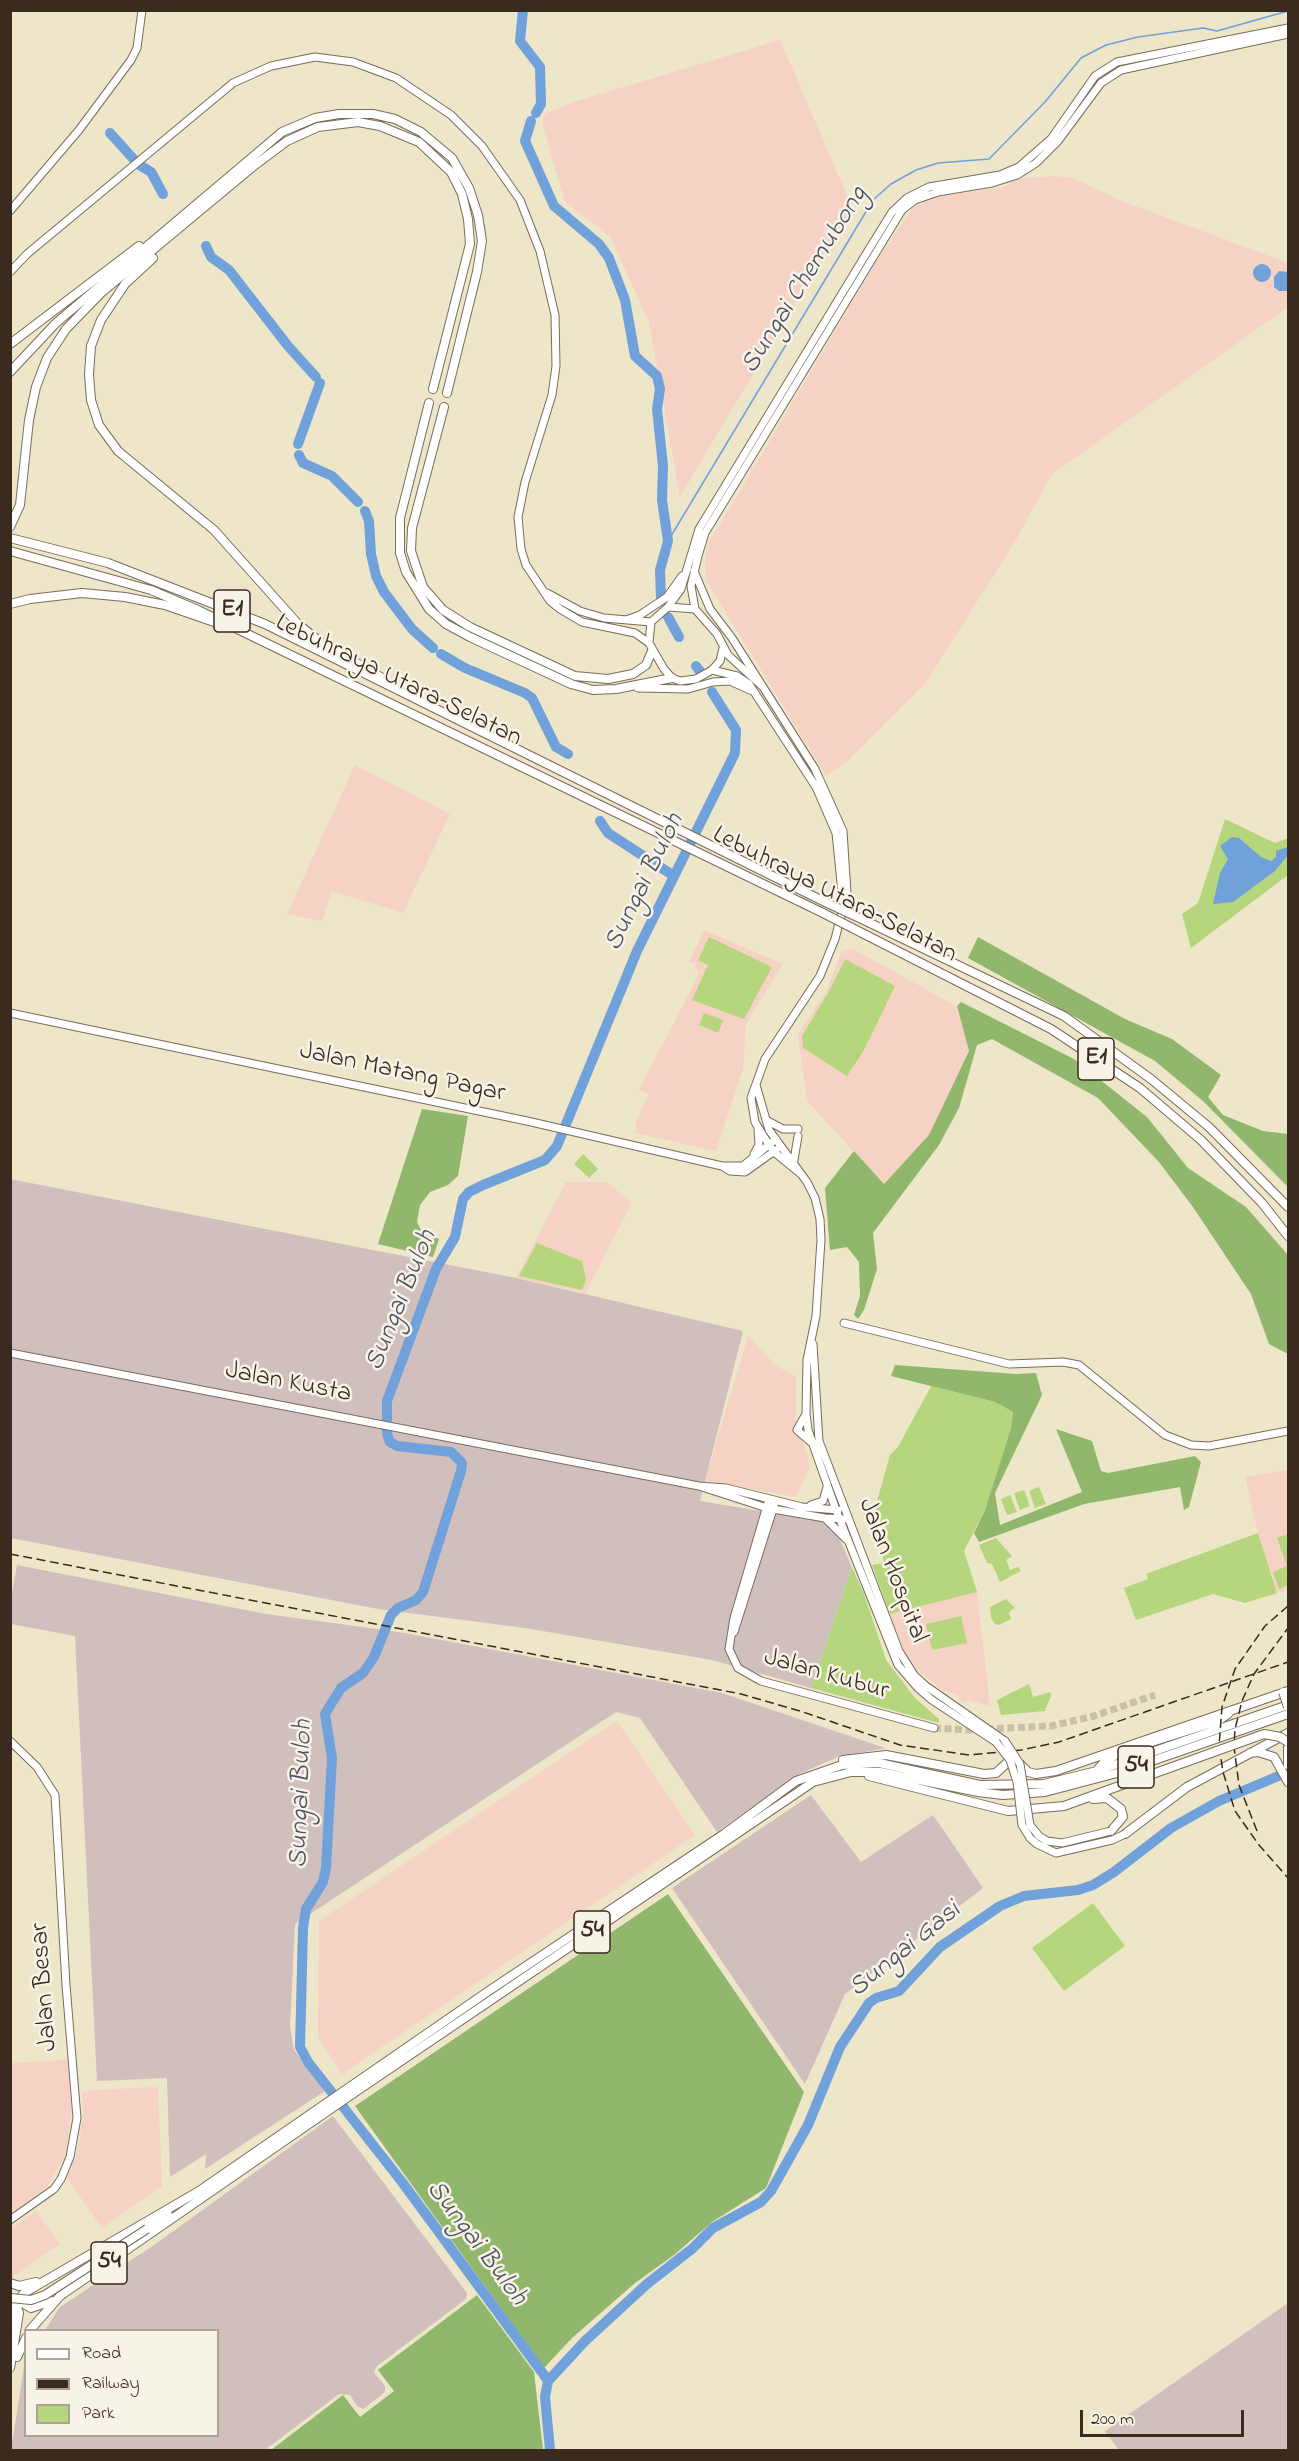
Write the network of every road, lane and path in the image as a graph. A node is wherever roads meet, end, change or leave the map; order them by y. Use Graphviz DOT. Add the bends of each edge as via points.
graph roads {
  1 [pos="142,10"];
  2 [pos="1288,28"];
  3 [pos="1288,34"];
  4 [pos="194,204"];
  5 [pos="206,208"];
  6 [pos="10,211"];
  7 [pos="27,255"];
  8 [pos="10,264"];
  9 [pos="10,272"];
  10 [pos="10,344"];
  11 [pos="10,372"];
  12 [pos="433,389"];
  13 [pos="447,393"];
  14 [pos="429,404"];
  15 [pos="444,407"];
  16 [pos="412,471"];
  17 [pos="426,475"];
  18 [pos="10,527"];
  19 [pos="10,538"];
  20 [pos="10,551"];
  21 [pos="691,568"];
  22 [pos="542,590"];
  23 [pos="10,604"];
  24 [pos="668,607"];
  25 [pos="695,609"];
  26 [pos="702,615"];
  27 [pos="621,621"];
  28 [pos="651,622"];
  29 [pos="229,625"];
  30 [pos="724,628"];
  31 [pos="650,647"];
  32 [pos="723,648"];
  33 [pos="712,670"];
  34 [pos="672,678"];
  35 [pos="763,687"];
  36 [pos="627,689"];
  37 [pos="755,693"];
  38 [pos="441,713"];
  39 [pos="843,902"];
  40 [pos="10,1013"];
  41 [pos="756,1085"];
  42 [pos="764,1118"];
  43 [pos="758,1128"];
  44 [pos="776,1139"];
  45 [pos="769,1145"];
  46 [pos="782,1146"];
  47 [pos="774,1152"];
  48 [pos="794,1161"];
  49 [pos="747,1163"];
  50 [pos="722,1166"];
  51 [pos="801,1174"];
  52 [pos="1288,1207"];
  53 [pos="1288,1236"];
  54 [pos="844,1323"];
  55 [pos="813,1341"];
  56 [pos="10,1353"];
  57 [pos="814,1385"];
  58 [pos="806,1414"];
  59 [pos="808,1430"];
  60 [pos="1288,1431"];
  61 [pos="813,1444"];
  62 [pos="699,1486"];
  63 [pos="827,1486"];
  64 [pos="771,1504"];
  65 [pos="756,1505"];
  66 [pos="802,1507"];
  67 [pos="836,1510"];
  68 [pos="844,1510"];
  69 [pos="825,1518"];
  70 [pos="843,1519"];
  71 [pos="763,1521"];
  72 [pos="851,1546"];
  73 [pos="730,1640"];
  74 [pos="1286,1692"];
  75 [pos="1288,1706"];
  76 [pos="1236,1709"];
  77 [pos="1288,1714"];
  78 [pos="934,1728"];
  79 [pos="1288,1733"];
  80 [pos="10,1741"];
  81 [pos="1288,1742"];
  82 [pos="1288,1746"];
  83 [pos="1244,1754"];
  84 [pos="1010,1760"];
  85 [pos="1020,1764"];
  86 [pos="1286,1765"];
  87 [pos="1097,1771"];
  88 [pos="836,1776"];
  89 [pos="796,1781"];
  90 [pos="1288,1782"];
  91 [pos="1085,1799"];
  92 [pos="1111,1831"];
  93 [pos="1125,1834"];
  94 [pos="349,2092"];
  95 [pos="330,2104"];
  96 [pos="197,2203"];
  97 [pos="10,2220"];
  98 [pos="43,2280"];
  99 [pos="10,2283"];
  100 [pos="24,2293"];
  101 [pos="60,2296"];
  102 [pos="12,2298"];
  103 [pos="10,2326"];
  104 [pos="32,2329"];
  105 [pos="24,2342"];
  106 [pos="10,2370"];
  1 -- 6 [label="main road" via="137,48 131,60 79,130"];
  2 -- 21 [label="main road" via="1117,62 1095,76 1052,139 1019,166 1000,175 929,187 907,198 892,212 699,529"];
  3 -- 21 [label="main road" via="1121,70 1101,83 1058,141 1036,163 1017,175 992,183 915,200 902,210 705,533"];
  4 -- 10 [label="highway"];
  4 -- 11 [label="highway" via="56,323"];
  4 -- 13 [label="highway" via="282,132 315,118 373,114 395,119 421,132 452,158 469,189 482,241"];
  5 -- 12 [label="highway" via="287,141 318,127 358,122 380,126 419,142 451,172 462,194 470,244"];
  5 -- 18 [label="highway" via="101,293 66,329 47,358 29,420 20,506"];
  5 -- 38 [label="highway" via="125,284 101,320 91,346 89,374 99,425 118,451 214,530 292,618 319,641"];
  7 -- 8 [label="main road"];
  7 -- 9 [label="main road"];
  7 -- 22 [label="main road" via="234,83 271,66 315,57 353,62 396,78 451,115 489,154 520,200 540,251 555,315 556,366 552,395 518,517 526,565"];
  14 -- 16 [label="highway"];
  15 -- 17 [label="highway"];
  16 -- 17 [label="highway"];
  16 -- 36 [label="highway" via="400,518 400,553 406,572 429,609 470,637 571,684 592,690"];
  17 -- 31 [label="highway" via="412,528 411,551 423,588 443,610 470,627 575,676 608,678 633,674 646,665"];
  19 -- 38 [label="highway, Lebuhraya Utara–Selatan / E1" via="108,563 186,591 265,624"];
  20 -- 29 [label="highway, Lebuhraya Utara–Selatan / E1" via="151,590"];
  21 -- 24 [label="main road"];
  21 -- 25 [label="main road"];
  21 -- 27 [label="main road" via="667,597 640,615"];
  21 -- 30 [label="main road, Jalan Hospital" via="710,609"];
  22 -- 27 [label="main road" via="580,611"];
  22 -- 31 [label="main road" via="560,609 582,622 628,630"];
  23 -- 29 [label="highway" via="82,593 125,597"];
  24 -- 25 [label="main road"];
  24 -- 28 [label="main road"];
  25 -- 26 [label="main road, Jalan Hospital"];
  26 -- 30 [label="main road"];
  26 -- 32 [label="main road, Jalan Hospital"];
  27 -- 28 [label="main road"];
  28 -- 31 [label="main road"];
  29 -- 53 [label="highway, Lebuhraya Utara–Selatan / E1, bridge" via="665,834 1052,1029 1140,1088 1201,1140"];
  30 -- 35 [label="main road, Jalan Hospital"];
  31 -- 34 [label="main road"];
  32 -- 33 [label="main road" via="720,661"];
  32 -- 35 [label="main road, Jalan Hospital"];
  33 -- 34 [label="main road" via="696,679"];
  33 -- 37 [label="main road, Jalan Hospital" via="737,676"];
  34 -- 36 [label="highway"];
  35 -- 39 [label="main road, Jalan Hospital" via="824,784 843,831 847,893"];
  36 -- 37 [label="main road" via="688,689 730,681"];
  37 -- 39 [label="main road, Jalan Hospital" via="789,741 826,806 836,833"];
  38 -- 52 [label="highway, Lebuhraya Utara–Selatan / E1, bridge" via="1064,1016 1209,1127"];
  39 -- 41 [label="main road, Jalan Hospital" via="835,939 820,976 765,1059"];
  40 -- 50 [label="main road, Jalan Matang Pagar"];
  41 -- 42 [label="main road, Jalan Hospital"];
  41 -- 43 [label="main road, Jalan Hospital" via="751,1098"];
  42 -- 44 [label="main road, Jalan Hospital"];
  42 -- 48 [label="main road" via="773,1126 798,1132"];
  43 -- 45 [label="main road, Jalan Hospital"];
  43 -- 49 [label="main road" via="759,1144"];
  44 -- 45 [label="main road"];
  44 -- 46 [label="main road, Jalan Hospital"];
  45 -- 47 [label="main road, Jalan Hospital"];
  45 -- 49 [label="main road"];
  46 -- 47 [label="main road"];
  46 -- 48 [label="main road, Jalan Hospital"];
  47 -- 50 [label="main road" via="745,1172 730,1172"];
  47 -- 51 [label="main road, Jalan Hospital"];
  48 -- 51 [label="main road, Jalan Hospital"];
  49 -- 50 [label="main road, Jalan Matang Pagar"];
  51 -- 55 [label="main road, Jalan Hospital" via="815,1198 821,1239"];
  54 -- 60 [label="main road" via="1009,1364 1079,1365 1165,1435 1191,1445 1209,1446"];
  55 -- 57 [label="main road, Jalan Hospital"];
  55 -- 58 [label="main road, Jalan Hospital" via="807,1360"];
  56 -- 62 [label="main road, Jalan Kusta"];
  57 -- 59 [label="main road"];
  57 -- 68 [label="main road, Jalan Hospital" via="819,1441"];
  58 -- 59 [label="main road, Jalan Hospital"];
  58 -- 61 [label="main road" via="797,1430"];
  59 -- 61 [label="main road, Jalan Hospital"];
  61 -- 63 [label="main road, Jalan Hospital"];
  62 -- 64 [label="main road, Jalan Kusta"];
  62 -- 65 [label="main road, Jalan Kusta"];
  63 -- 66 [label="main road" via="823,1501"];
  63 -- 67 [label="main road, Jalan Hospital"];
  64 -- 65 [label="main road, Jalan Kusta"];
  64 -- 66 [label="main road, Jalan Kusta"];
  64 -- 69 [label="main road, Jalan Kusta"];
  64 -- 71 [label="main road"];
  64 -- 73 [label="main road" via="740,1621"];
  65 -- 71 [label="main road"];
  66 -- 67 [label="main road, Jalan Kusta"];
  67 -- 68 [label="main road, Jalan Kusta"];
  67 -- 70 [label="main road, Jalan Hospital"];
  68 -- 70 [label="main road, Jalan Hospital"];
  69 -- 70 [label="main road, Jalan Kusta"];
  69 -- 72 [label="main road"];
  70 -- 72 [label="main road, Jalan Hospital"];
  70 -- 85 [label="main road, Jalan Hospital, bridge" via="899,1651 914,1675 1005,1741"];
  71 -- 73 [label="main road"];
  72 -- 84 [label="main road, Jalan Hospital, bridge" via="898,1665 932,1700 996,1742"];
  73 -- 78 [label="main road, Jalan Kubur" via="733,1660 741,1672 751,1677"];
  74 -- 75 [label="highway, bridge"];
  74 -- 76 [label="highway"];
  75 -- 87 [label="highway, 54"];
  76 -- 85 [label="highway" via="1056,1771 1036,1774"];
  76 -- 87 [label="highway" via="1218,1721 1115,1754"];
  77 -- 88 [label="highway, 54" via="1078,1785 1028,1794 978,1792 880,1772"];
  79 -- 83 [label="highway"];
  80 -- 97 [label="main road, Jalan Besar" via="37,1767 55,1796 77,2118 70,2157 61,2179 54,2189"];
  81 -- 91 [label="highway, bridge" via="1264,1734"];
  82 -- 86 [label="highway"];
  83 -- 86 [label="highway" via="1266,1754"];
  83 -- 93 [label="highway" via="1187,1787"];
  84 -- 89 [label="highway" via="996,1773 984,1774 886,1755 858,1757 829,1764"];
  84 -- 93 [label="main road, bridge" via="1022,1825 1045,1850 1056,1853 1083,1848"];
  85 -- 92 [label="main road, bridge" via="1030,1825 1039,1836 1062,1843"];
  86 -- 90 [label="highway"];
  87 -- 89 [label="highway, 54" via="1029,1785 969,1783 879,1763 842,1765"];
  88 -- 91 [label="highway" via="876,1776 1008,1811 1064,1806"];
  88 -- 94 [label="highway, 54" via="813,1782 797,1792"];
  89 -- 94 [label="highway, 54"];
  91 -- 92 [label="highway" via="1107,1798 1121,1809 1123,1817"];
  94 -- 95 [label="highway, 54"];
  95 -- 96 [label="highway, 54"];
  95 -- 98 [label="highway, 54" via="199,2192"];
  96 -- 101 [label="highway, 54"];
  96 -- 102 [label="highway, bridge" via="147,2229 45,2295 32,2300"];
  98 -- 99 [label="highway" via="19,2286"];
  98 -- 100 [label="highway, 54"];
  100 -- 101 [label="highway" via="24,2304 31,2308"];
  100 -- 102 [label="highway, 54"];
  101 -- 104 [label="highway, 54"];
  102 -- 103 [label="highway, 54"];
  102 -- 106 [label="highway" via="19,2313"];
  105 -- 106 [label="highway"];
}
